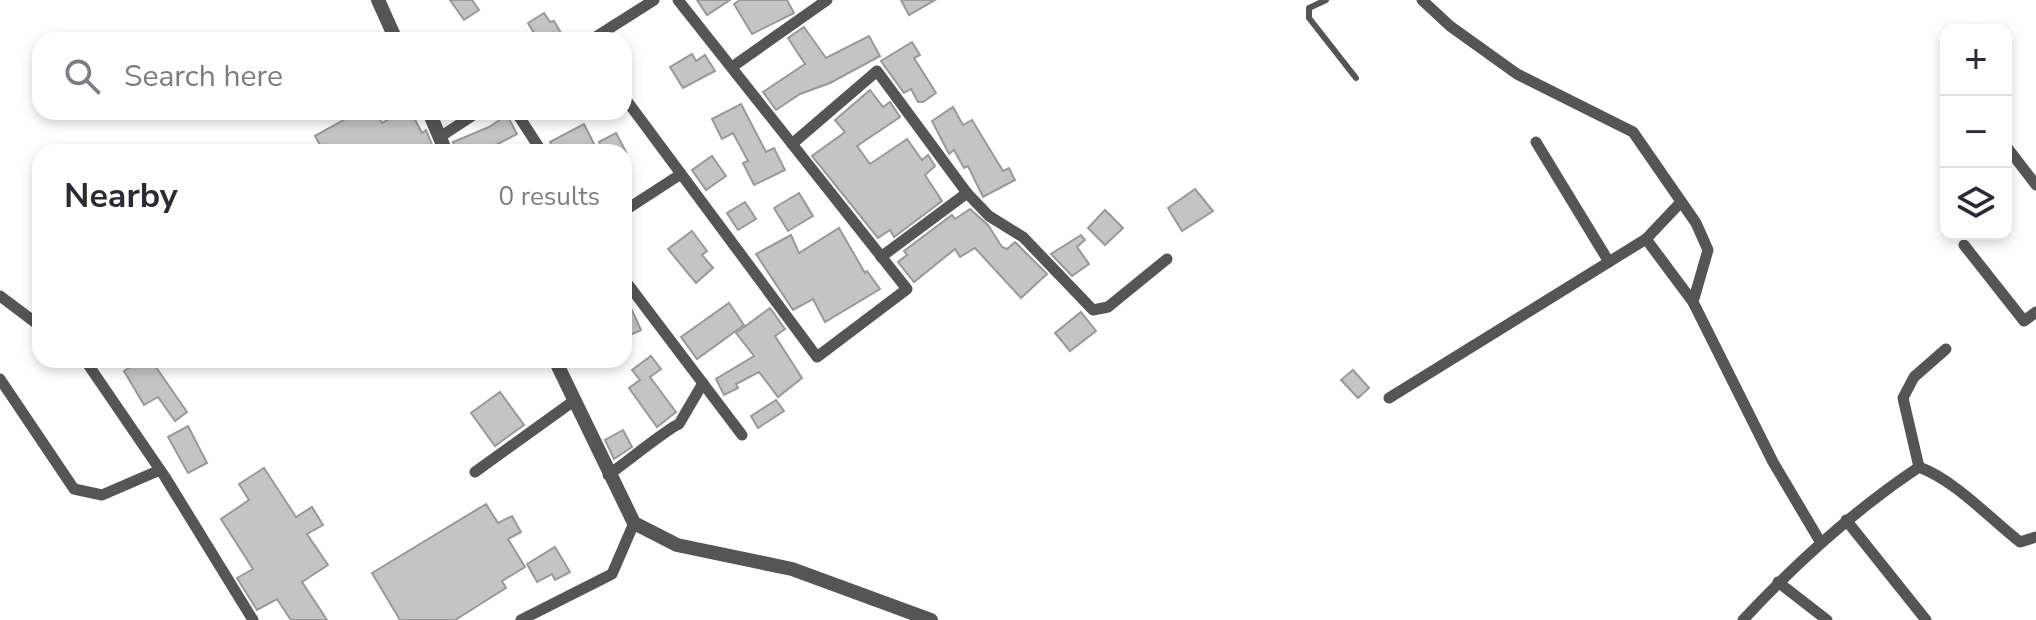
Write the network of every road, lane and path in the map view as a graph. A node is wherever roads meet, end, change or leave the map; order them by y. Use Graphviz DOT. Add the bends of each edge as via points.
graph roads {
  1 [pos="378,0"];
  2 [pos="654,0"];
  3 [pos="678,0"];
  4 [pos="827,0"];
  5 [pos="1326,0"];
  6 [pos="1422,0"];
  7 [pos="392,32"];
  8 [pos="604,32"];
  9 [pos="732,67"];
  10 [pos="1356,78"];
  11 [pos="632,108"];
  12 [pos="433,120"];
  13 [pos="466,120"];
  14 [pos="521,120"];
  15 [pos="440,137"];
  16 [pos="1536,142"];
  17 [pos="443,144"];
  18 [pos="537,144"];
  19 [pos="792,144"];
  20 [pos="2012,154"];
  21 [pos="681,174"];
  22 [pos="2036,185"];
  23 [pos="967,193"];
  24 [pos="1681,202"];
  25 [pos="632,206"];
  26 [pos="1646,239"];
  27 [pos="1964,245"];
  28 [pos="881,257"];
  29 [pos="1167,259"];
  30 [pos="1609,262"];
  31 [pos="632,290"];
  32 [pos="0,296"];
  33 [pos="1693,302"];
  34 [pos="2036,312"];
  35 [pos="32,320"];
  36 [pos="1946,349"];
  37 [pos="90,368"];
  38 [pos="559,368"];
  39 [pos="0,379"];
  40 [pos="703,383"];
  41 [pos="1389,398"];
  42 [pos="575,400"];
  43 [pos="742,435"];
  44 [pos="1919,467"];
  45 [pos="160,470"];
  46 [pos="475,472"];
  47 [pos="608,475"];
  48 [pos="1846,520"];
  49 [pos="634,523"];
  50 [pos="2036,537"];
  51 [pos="1821,543"];
  52 [pos="1778,582"];
  53 [pos="253,620"];
  54 [pos="521,620"];
  55 [pos="931,620"];
  56 [pos="1743,620"];
  57 [pos="1827,620"];
  58 [pos="1926,620"];
  1 -- 7 [label="street"];
  2 -- 8 [label="street"];
  3 -- 9 [label="street"];
  4 -- 9 [label="street"];
  5 -- 10 [label="lane" via="1309,8 1309,18"];
  6 -- 24 [label="street" via="1517,74 1633,132"];
  9 -- 19 [label="street"];
  11 -- 21 [label="street"];
  12 -- 15 [label="street"];
  13 -- 15 [label="street"];
  14 -- 18 [label="street"];
  15 -- 17 [label="street"];
  16 -- 30 [label="street"];
  19 -- 23 [label="street" via="877,71"];
  19 -- 28 [label="street"];
  20 -- 22 [label="street"];
  21 -- 25 [label="street"];
  21 -- 28 [label="street" via="817,357 907,289"];
  23 -- 28 [label="street"];
  23 -- 29 [label="street" via="989,216 1023,237 1093,310 1108,307"];
  24 -- 26 [label="street"];
  24 -- 33 [label="street" via="1708,250"];
  26 -- 30 [label="street"];
  26 -- 33 [label="street"];
  27 -- 34 [label="street" via="2024,321"];
  30 -- 41 [label="street"];
  31 -- 40 [label="street"];
  32 -- 35 [label="street"];
  33 -- 51 [label="street" via="1773,462"];
  36 -- 44 [label="street" via="1914,377 1903,398"];
  37 -- 45 [label="street"];
  38 -- 42 [label="street"];
  39 -- 45 [label="street" via="74,489 102,495"];
  40 -- 43 [label="street"];
  40 -- 47 [label="street" via="679,424"];
  42 -- 46 [label="street"];
  42 -- 47 [label="street"];
  44 -- 48 [label="street"];
  44 -- 50 [label="street" via="1943,476 2020,542"];
  45 -- 53 [label="street"];
  47 -- 49 [label="street"];
  48 -- 51 [label="street"];
  48 -- 58 [label="street"];
  49 -- 54 [label="street" via="612,574"];
  49 -- 55 [label="street" via="677,545 792,569"];
  51 -- 52 [label="street"];
  52 -- 56 [label="street"];
  52 -- 57 [label="street"];
}
